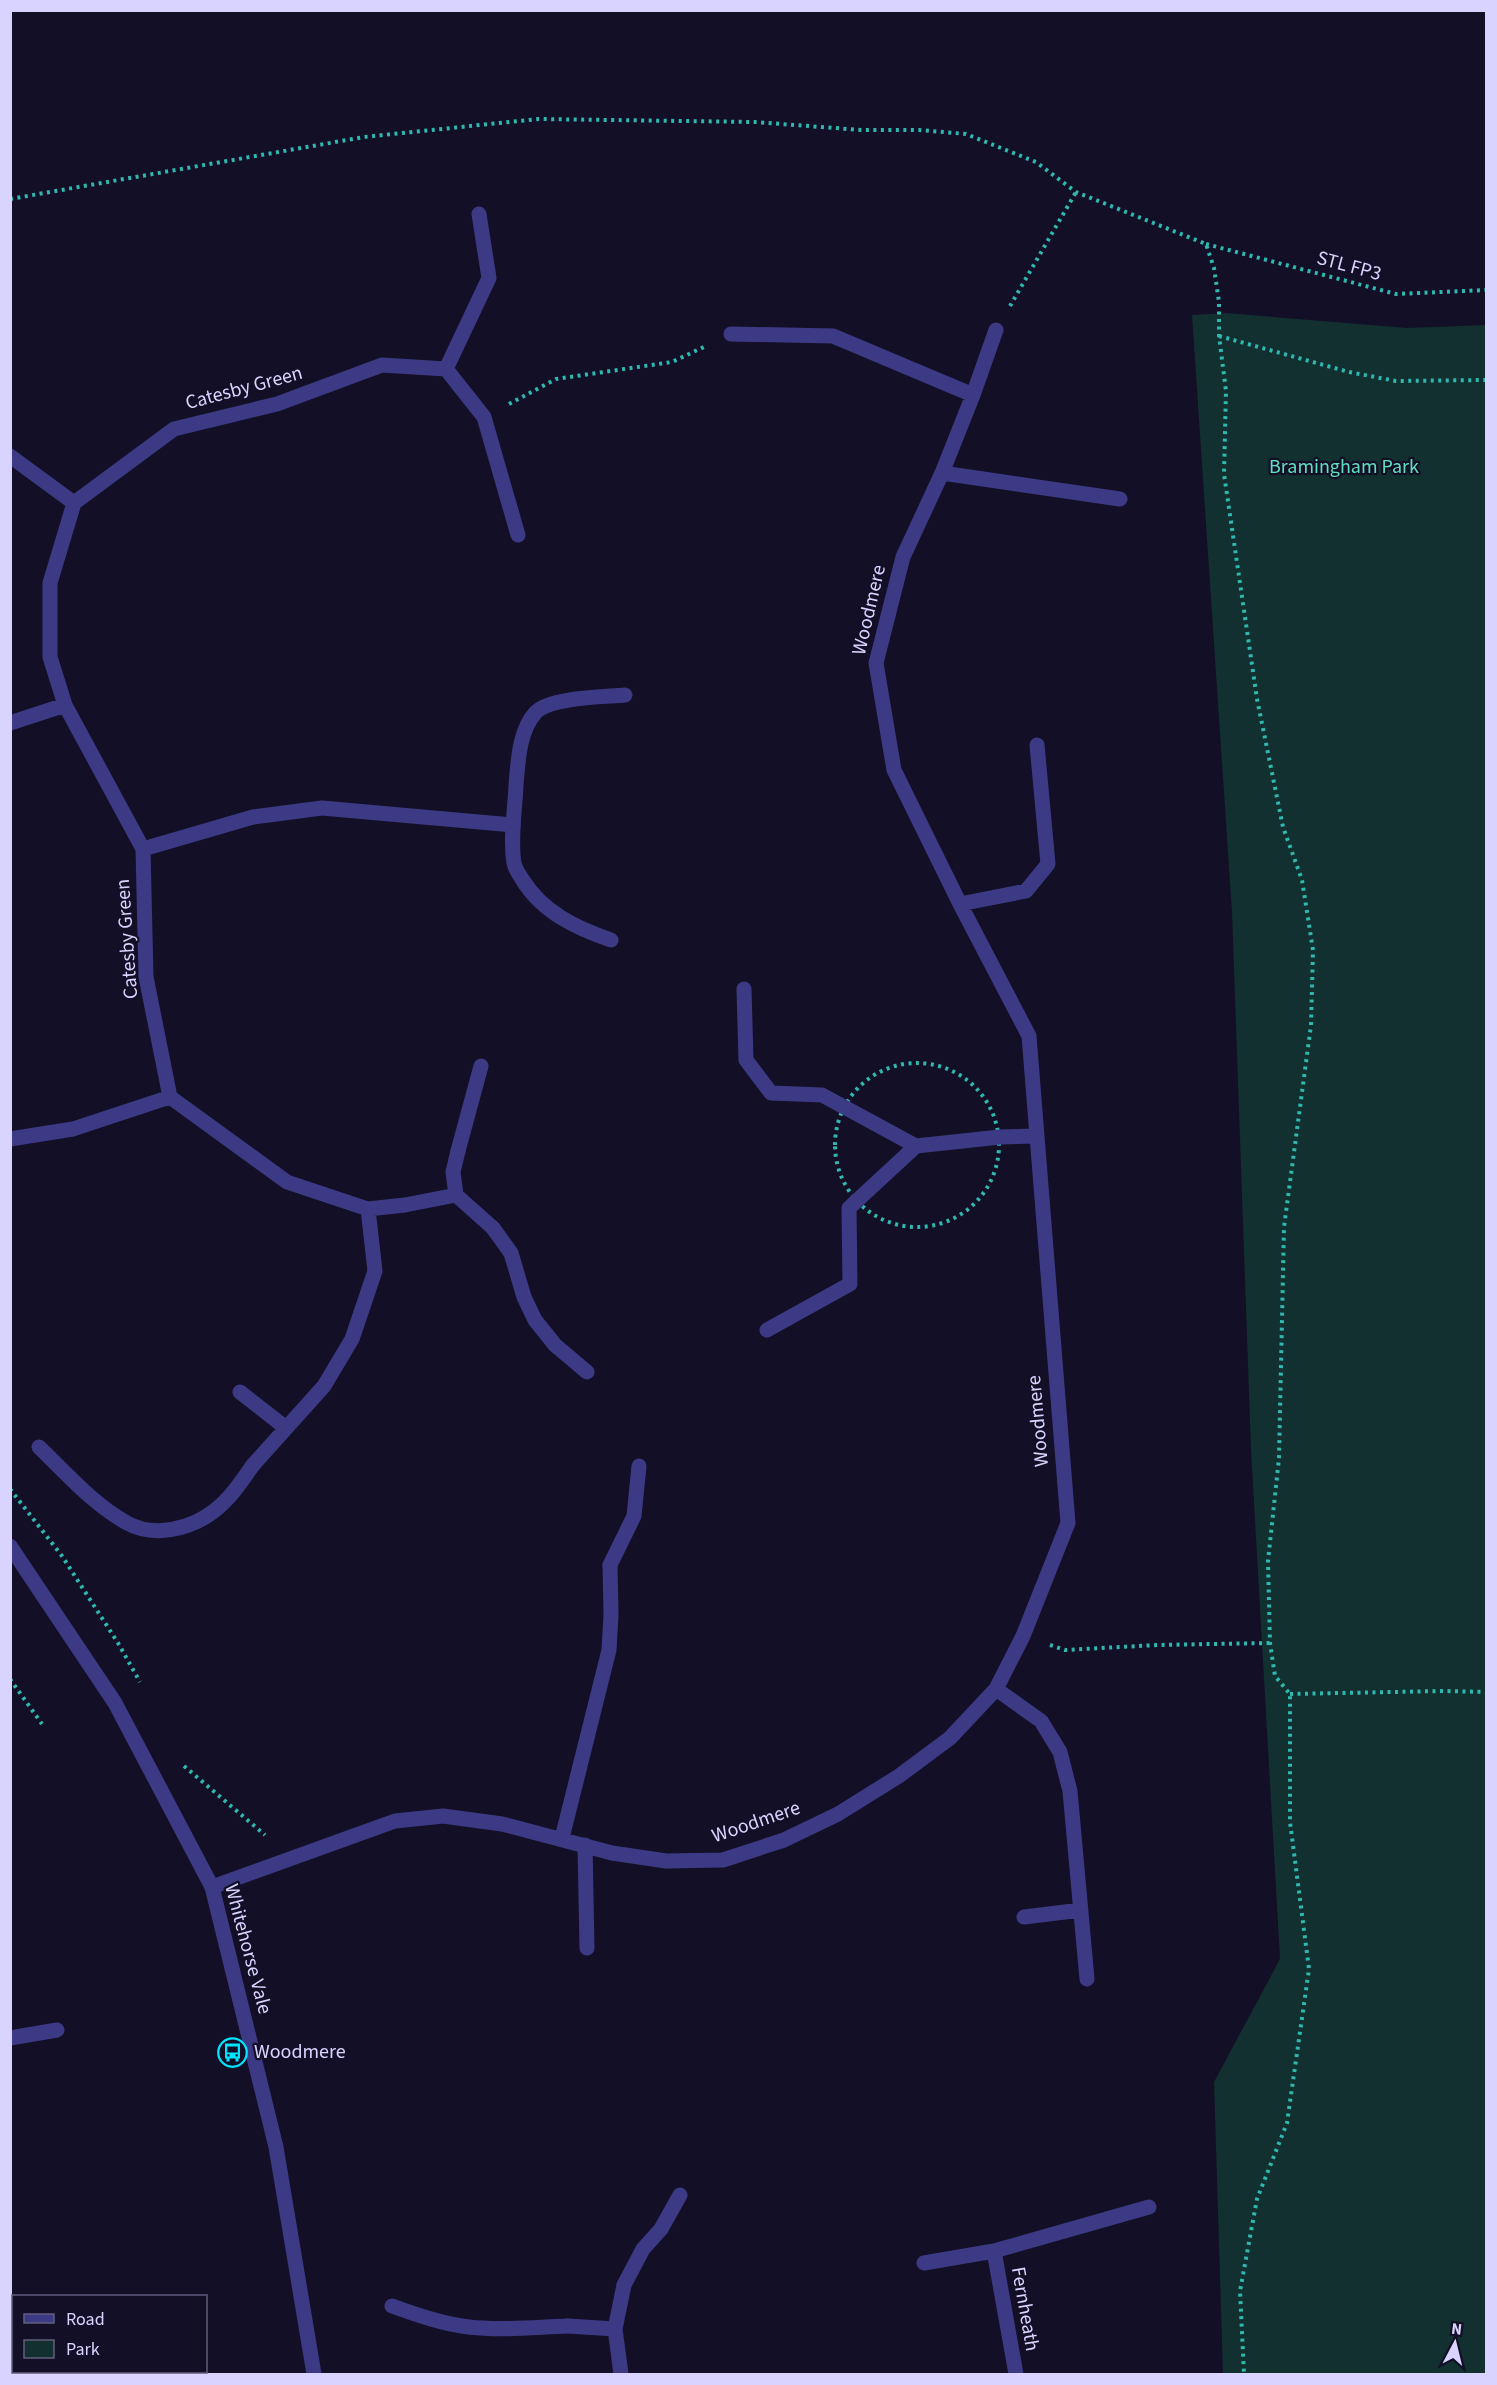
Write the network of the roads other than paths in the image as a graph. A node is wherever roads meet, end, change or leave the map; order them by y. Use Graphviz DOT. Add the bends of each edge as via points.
graph roads {
  1 [pos="479,214"];
  2 [pos="996,330"];
  3 [pos="731,334"];
  4 [pos="446,369"];
  5 [pos="972,395"];
  6 [pos="10,456"];
  7 [pos="942,473"];
  8 [pos="1120,499"];
  9 [pos="74,503"];
  10 [pos="518,535"];
  11 [pos="625,695"];
  12 [pos="65,705"];
  13 [pos="10,723"];
  14 [pos="1037,745"];
  15 [pos="513,825"];
  16 [pos="143,849"];
  17 [pos="960,904"];
  18 [pos="611,940"];
  19 [pos="744,989"];
  20 [pos="481,1066"];
  21 [pos="170,1097"];
  22 [pos="1036,1136"];
  23 [pos="10,1139"];
  24 [pos="916,1146"];
  25 [pos="456,1194"];
  26 [pos="368,1209"];
  27 [pos="767,1330"];
  28 [pos="587,1372"];
  29 [pos="240,1392"];
  30 [pos="286,1428"];
  31 [pos="39,1448"];
  32 [pos="639,1466"];
  33 [pos="10,1546"];
  34 [pos="996,1689"];
  35 [pos="562,1838"];
  36 [pos="585,1845"];
  37 [pos="212,1887"];
  38 [pos="1081,1910"];
  39 [pos="1024,1917"];
  40 [pos="587,1948"];
  41 [pos="1087,1979"];
  42 [pos="57,2030"];
  43 [pos="10,2038"];
  44 [pos="680,2194"];
  45 [pos="1149,2208"];
  46 [pos="994,2251"];
  47 [pos="924,2263"];
  48 [pos="392,2306"];
  49 [pos="615,2329"];
  50 [pos="314,2374"];
  51 [pos="621,2374"];
  52 [pos="1016,2374"];
  1 -- 4 [label="street" via="489,278"];
  2 -- 5 [label="street, Woodmere"];
  3 -- 5 [label="street" via="833,336"];
  4 -- 9 [label="street, Catesby Green" via="382,365 277,404 174,429"];
  4 -- 10 [label="street" via="484,417"];
  5 -- 7 [label="street, Woodmere"];
  6 -- 9 [label="street"];
  7 -- 8 [label="street"];
  7 -- 17 [label="street, Woodmere" via="903,557 876,663 894,770"];
  9 -- 12 [label="street, Catesby Green" via="50,583 50,657"];
  11 -- 15 [label="street" via="565,700 538,710 525,728"];
  12 -- 13 [label="street"];
  12 -- 16 [label="street, Catesby Green"];
  14 -- 17 [label="street" via="1048,864 1026,891"];
  15 -- 16 [label="street" via="322,808 253,817"];
  15 -- 18 [label="street" via="514,865 526,886 565,921"];
  16 -- 21 [label="street, Catesby Green" via="146,977"];
  17 -- 22 [label="street, Woodmere" via="1029,1036"];
  19 -- 24 [label="street" via="746,1060 771,1092 822,1095"];
  20 -- 25 [label="street" via="453,1172"];
  21 -- 23 [label="street" via="73,1129"];
  21 -- 26 [label="street" via="287,1182"];
  22 -- 24 [label="street"];
  22 -- 34 [label="street, Woodmere" via="1068,1523 1023,1636"];
  24 -- 27 [label="street" via="849,1208 850,1284"];
  25 -- 26 [label="street"];
  25 -- 28 [label="street" via="493,1228 511,1253 524,1297 536,1320 555,1345"];
  26 -- 30 [label="street" via="375,1271 352,1340 324,1386"];
  29 -- 30 [label="street"];
  30 -- 31 [label="street" via="214,1511 188,1526 157,1531 129,1524 98,1503"];
  32 -- 35 [label="street" via="634,1516 610,1565 609,1650"];
  33 -- 37 [label="street, Whitehorse Vale" via="115,1703"];
  34 -- 36 [label="street, Woodmere" via="950,1738 899,1776 838,1814 784,1839 723,1860 666,1861"];
  34 -- 38 [label="street" via="1041,1721 1060,1752 1070,1791"];
  35 -- 36 [label="street, Woodmere"];
  35 -- 37 [label="street, Woodmere" via="443,1816 395,1821"];
  36 -- 40 [label="street"];
  37 -- 50 [label="street, Whitehorse Vale" via="276,2147"];
  38 -- 39 [label="street"];
  38 -- 41 [label="street"];
  42 -- 43 [label="street"];
  44 -- 49 [label="street" via="624,2285"];
  45 -- 46 [label="street"];
  46 -- 47 [label="street"];
  46 -- 52 [label="street, Fernheath"];
  48 -- 49 [label="street" via="470,2327"];
  49 -- 51 [label="street"];
}
